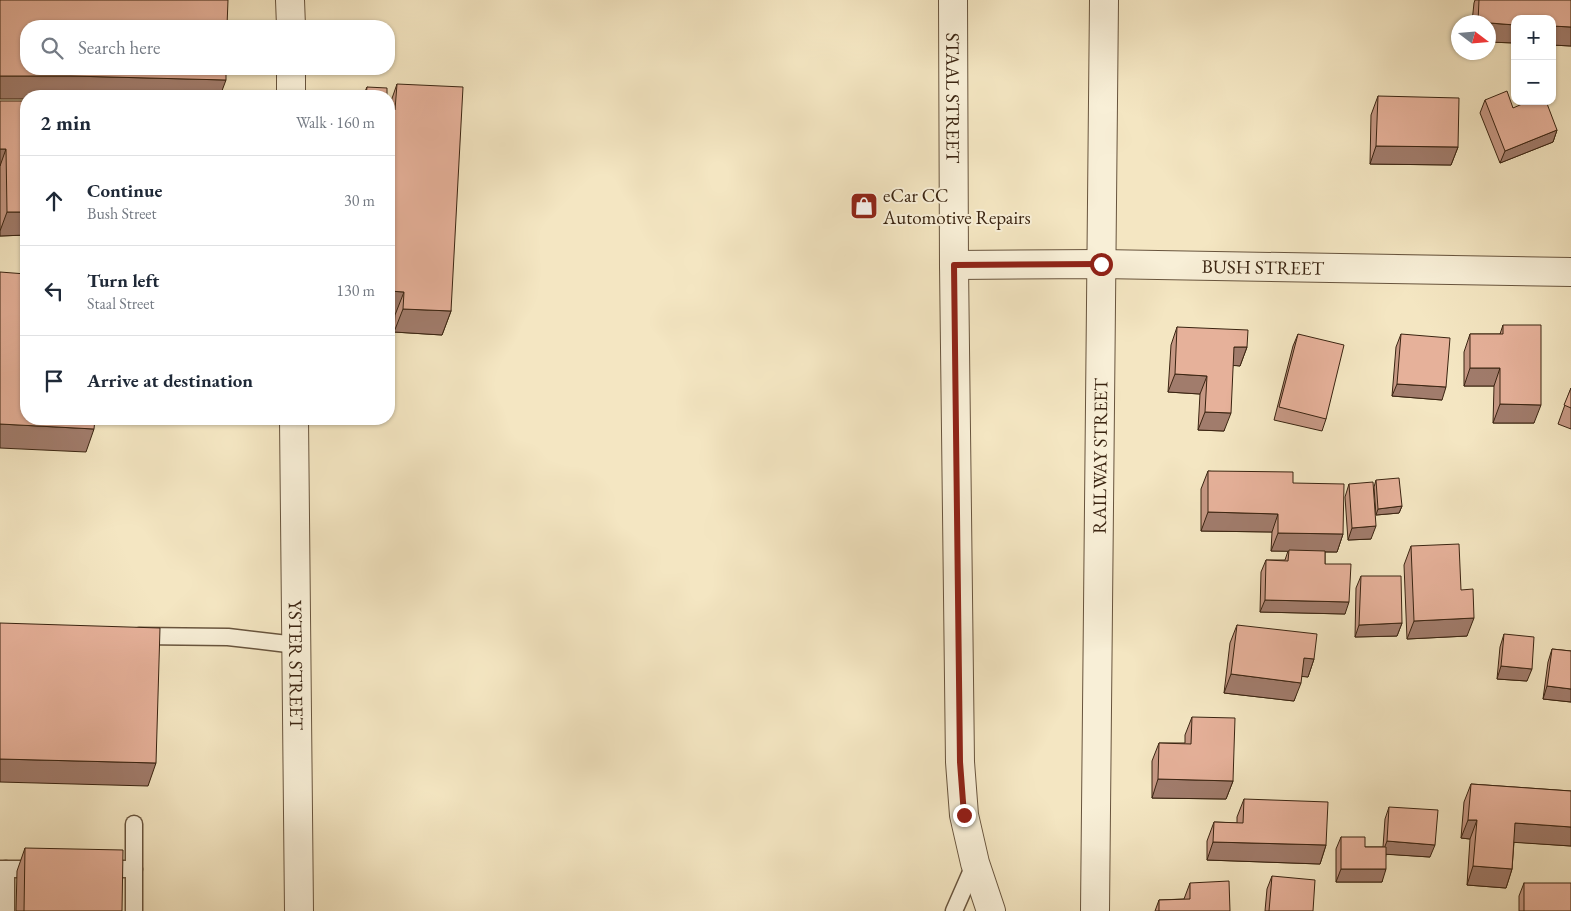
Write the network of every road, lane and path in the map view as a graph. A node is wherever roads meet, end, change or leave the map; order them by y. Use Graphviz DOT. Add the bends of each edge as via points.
graph roads {
  1 [pos="290,0"];
  2 [pos="953,0"];
  3 [pos="1104,0"];
  4 [pos="291,20"];
  5 [pos="291,75"];
  6 [pos="291,90"];
  7 [pos="1101,264"];
  8 [pos="954,265"];
  9 [pos="1571,272"];
  10 [pos="294,425"];
  11 [pos="124,636"];
  12 [pos="296,645"];
  13 [pos="134,824"];
  14 [pos="975,863"];
  15 [pos="3,869"];
  16 [pos="55,869"];
  17 [pos="85,869"];
  18 [pos="134,869"];
  19 [pos="6,911"];
  20 [pos="134,911"];
  21 [pos="299,911"];
  22 [pos="954,911"];
  23 [pos="991,911"];
  24 [pos="1095,911"];
  1 -- 4 [label="street"];
  2 -- 8 [label="street, STAAL STREET"];
  3 -- 7 [label="street, RAILWAY STREET"];
  5 -- 6 [label="street"];
  7 -- 8 [label="street, BUSH STREET"];
  7 -- 9 [label="street, BUSH STREET"];
  7 -- 24 [label="street, RAILWAY STREET"];
  8 -- 14 [label="street, STAAL STREET" via="960,762 964,815"];
  10 -- 12 [label="street, YSTER STREET"];
  11 -- 12 [label="lane" via="228,637"];
  12 -- 21 [label="street, YSTER STREET"];
  13 -- 18 [label="lane"];
  14 -- 22 [label="lane"];
  14 -- 23 [label="street, STAAL STREET"];
  15 -- 16 [label="lane"];
  15 -- 19 [label="lane"];
  17 -- 18 [label="lane"];
  18 -- 20 [label="lane"];
}
